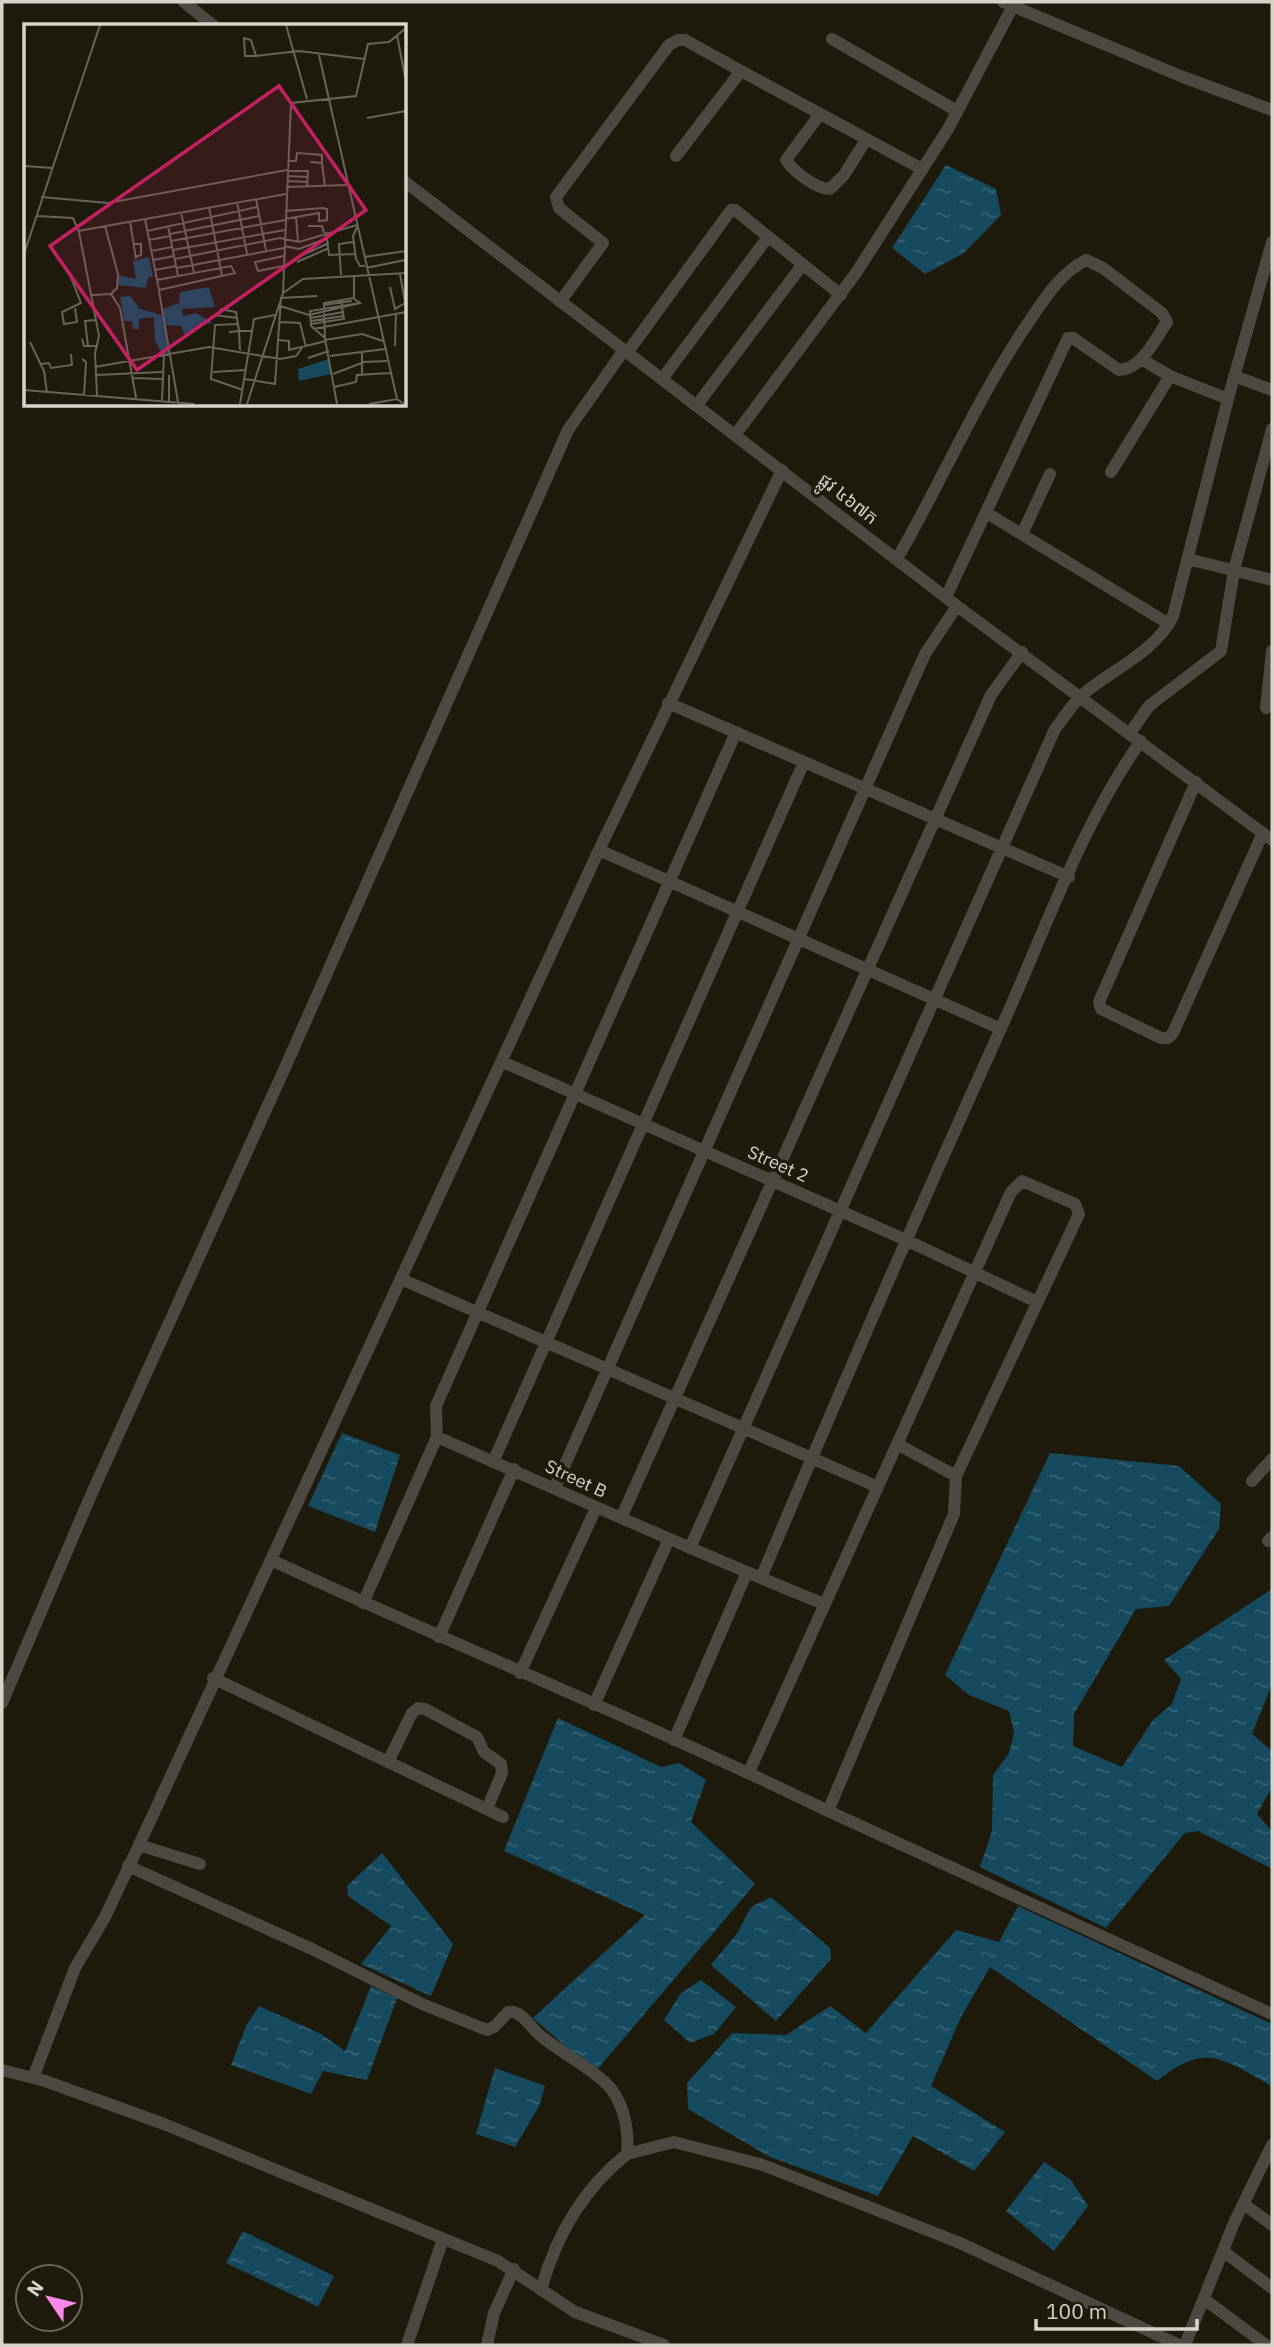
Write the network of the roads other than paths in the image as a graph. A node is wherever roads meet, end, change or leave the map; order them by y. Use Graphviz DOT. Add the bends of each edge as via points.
graph roads {
  1 [pos="184,2"];
  2 [pos="1008,4"];
  3 [pos="212,24"];
  4 [pos="832,39"];
  5 [pos="741,71"];
  6 [pos="1272,110"];
  7 [pos="957,111"];
  8 [pos="820,114"];
  9 [pos="866,140"];
  10 [pos="676,156"];
  11 [pos="922,169"];
  12 [pos="406,183"];
  13 [pos="768,237"];
  14 [pos="1272,242"];
  15 [pos="803,264"];
  16 [pos="841,295"];
  17 [pos="560,302"];
  18 [pos="625,351"];
  19 [pos="1141,359"];
  20 [pos="1170,376"];
  21 [pos="1234,376"];
  22 [pos="662,379"];
  23 [pos="1272,390"];
  24 [pos="1228,399"];
  25 [pos="697,405"];
  26 [pos="1272,429"];
  27 [pos="735,435"];
  28 [pos="782,470"];
  29 [pos="1111,472"];
  30 [pos="1050,474"];
  31 [pos="987,513"];
  32 [pos="1022,534"];
  33 [pos="897,559"];
  34 [pos="1188,559"];
  35 [pos="1234,570"];
  36 [pos="1272,580"];
  37 [pos="946,597"];
  38 [pos="957,606"];
  39 [pos="1169,624"];
  40 [pos="1272,651"];
  41 [pos="1023,652"];
  42 [pos="1080,696"];
  43 [pos="668,703"];
  44 [pos="1266,708"];
  45 [pos="736,732"];
  46 [pos="1130,733"];
  47 [pos="1141,741"];
  48 [pos="804,762"];
  49 [pos="1196,782"];
  50 [pos="866,789"];
  51 [pos="935,819"];
  52 [pos="1267,837"];
  53 [pos="1002,848"];
  54 [pos="599,850"];
  55 [pos="1069,877"];
  56 [pos="669,882"];
  57 [pos="737,912"];
  58 [pos="799,940"];
  59 [pos="867,970"];
  60 [pos="935,1000"];
  61 [pos="1001,1029"];
  62 [pos="503,1062"];
  63 [pos="575,1094"];
  64 [pos="642,1124"];
  65 [pos="706,1152"];
  66 [pos="773,1181"];
  67 [pos="841,1211"];
  68 [pos="906,1240"];
  69 [pos="975,1272"];
  70 [pos="401,1279"];
  71 [pos="1037,1302"];
  72 [pos="479,1313"];
  73 [pos="546,1342"];
  74 [pos="608,1370"];
  75 [pos="674,1398"];
  76 [pos="743,1429"];
  77 [pos="437,1437"];
  78 [pos="897,1444"];
  79 [pos="811,1459"];
  80 [pos="1272,1459"];
  81 [pos="493,1462"];
  82 [pos="514,1469"];
  83 [pos="956,1476"];
  84 [pos="1252,1481"];
  85 [pos="555,1487"];
  86 [pos="878,1487"];
  87 [pos="596,1508"];
  88 [pos="621,1518"];
  89 [pos="669,1539"];
  90 [pos="690,1548"];
  91 [pos="271,1560"];
  92 [pos="747,1572"];
  93 [pos="761,1578"];
  94 [pos="363,1603"];
  95 [pos="824,1604"];
  96 [pos="439,1637"];
  97 [pos="520,1674"];
  98 [pos="214,1678"];
  99 [pos="2,1703"];
  100 [pos="594,1705"];
  101 [pos="674,1740"];
  102 [pos="388,1762"];
  103 [pos="750,1772"];
  104 [pos="487,1809"];
  105 [pos="828,1811"];
  106 [pos="503,1817"];
  107 [pos="139,1845"];
  108 [pos="200,1864"];
  109 [pos="128,1866"];
  110 [pos="1272,2014"];
  111 [pos="2,2070"];
  112 [pos="33,2078"];
  113 [pos="627,2154"];
  114 [pos="1270,2154"];
  115 [pos="1244,2204"];
  116 [pos="1272,2225"];
  117 [pos="443,2239"];
  118 [pos="1223,2250"];
  119 [pos="514,2269"];
  120 [pos="1272,2288"];
  121 [pos="541,2290"];
  122 [pos="1203,2299"];
  123 [pos="407,2345"];
  124 [pos="487,2345"];
  125 [pos="664,2345"];
  126 [pos="1179,2345"];
  127 [pos="1185,2345"];
  128 [pos="1266,2345"];
  1 -- 3 [label="street"];
  2 -- 6 [label="street"];
  2 -- 7 [label="street"];
  4 -- 7 [label="street"];
  5 -- 8 [label="street"];
  5 -- 10 [label="street"];
  5 -- 17 [label="street" via="685,40 669,46 556,197 559,208 603,243"];
  7 -- 11 [label="street"];
  8 -- 9 [label="street"];
  8 -- 9 [label="street" via="786,160 824,189 844,175"];
  9 -- 11 [label="street"];
  11 -- 16 [label="street"];
  12 -- 17 [label="street, ផ្លូវ ៤៦៧ក"];
  13 -- 15 [label="street"];
  13 -- 18 [label="street" via="731,210"];
  13 -- 22 [label="street"];
  14 -- 21 [label="street"];
  15 -- 16 [label="street"];
  15 -- 25 [label="street"];
  16 -- 27 [label="street"];
  17 -- 18 [label="street, ផ្លូវ ៤៦៧ក"];
  18 -- 22 [label="street, ផ្លូវ ៤៦៧ក"];
  18 -- 99 [label="street" via="568,430"];
  19 -- 20 [label="street"];
  19 -- 31 [label="street" via="1127,370 1119,370 1068,338"];
  19 -- 33 [label="street" via="1167,322 1162,313 1103,268 1086,260 1077,265 1054,286 995,371"];
  20 -- 24 [label="street"];
  20 -- 29 [label="street"];
  21 -- 23 [label="street"];
  21 -- 24 [label="street"];
  22 -- 25 [label="street, ផ្លូវ ៤៦៧ក"];
  24 -- 34 [label="street"];
  25 -- 27 [label="street, ផ្លូវ ៤៦៧ក"];
  26 -- 35 [label="street"];
  27 -- 28 [label="street, ផ្លូវ ៤៦៧ក"];
  28 -- 33 [label="street, ផ្លូវ ៤៦៧ក"];
  28 -- 43 [label="street"];
  30 -- 32 [label="street"];
  31 -- 32 [label="street"];
  31 -- 37 [label="street"];
  32 -- 39 [label="street"];
  33 -- 37 [label="street, ផ្លូវ ៤៦៧ក"];
  34 -- 35 [label="street"];
  34 -- 39 [label="street"];
  35 -- 36 [label="street"];
  35 -- 46 [label="street" via="1222,651 1149,706"];
  37 -- 38 [label="street, ផ្លូវ ៤៦៧ក"];
  38 -- 41 [label="street, ផ្លូវ ៤៦៧ក"];
  38 -- 50 [label="street" via="925,654"];
  39 -- 42 [label="street" via="1129,662"];
  40 -- 44 [label="street"];
  41 -- 42 [label="street, ផ្លូវ ៤៦៧ក"];
  41 -- 51 [label="street" via="991,695"];
  42 -- 46 [label="street, ផ្លូវ ៤៦៧ក"];
  42 -- 53 [label="street" via="1055,729"];
  43 -- 45 [label="street"];
  43 -- 54 [label="street"];
  45 -- 48 [label="street"];
  45 -- 56 [label="street"];
  46 -- 47 [label="street, ផ្លូវ ៤៦៧ក"];
  47 -- 49 [label="street, ផ្លូវ ៤៦៧ក"];
  47 -- 55 [label="street" via="1113,780"];
  48 -- 50 [label="street"];
  48 -- 57 [label="street"];
  49 -- 52 [label="street, ផ្លូវ ៤៦៧ក"];
  49 -- 52 [label="street" via="1099,1002 1101,1009 1168,1038"];
  50 -- 51 [label="street"];
  50 -- 58 [label="street"];
  51 -- 53 [label="street"];
  51 -- 59 [label="street"];
  53 -- 55 [label="street"];
  53 -- 60 [label="street"];
  54 -- 56 [label="street"];
  54 -- 62 [label="street"];
  55 -- 61 [label="street"];
  56 -- 57 [label="street"];
  56 -- 63 [label="street"];
  57 -- 58 [label="street"];
  57 -- 64 [label="street"];
  58 -- 59 [label="street"];
  58 -- 65 [label="street"];
  59 -- 60 [label="street"];
  59 -- 66 [label="street"];
  60 -- 61 [label="street"];
  60 -- 67 [label="street"];
  61 -- 68 [label="street"];
  62 -- 63 [label="street, Street 2"];
  62 -- 70 [label="street"];
  63 -- 64 [label="street, Street 2"];
  63 -- 72 [label="street"];
  64 -- 65 [label="street, Street 2"];
  64 -- 73 [label="street"];
  65 -- 66 [label="street, Street 2"];
  65 -- 74 [label="street"];
  66 -- 67 [label="street, Street 2"];
  66 -- 75 [label="street"];
  67 -- 68 [label="street, Street 2"];
  67 -- 76 [label="street"];
  68 -- 69 [label="street, Street 2"];
  68 -- 79 [label="street"];
  69 -- 71 [label="street, Street 2"];
  69 -- 71 [label="street" via="1011,1192 1022,1181 1075,1204 1079,1214"];
  69 -- 78 [label="street"];
  70 -- 72 [label="street"];
  70 -- 91 [label="street"];
  71 -- 83 [label="street"];
  72 -- 73 [label="street"];
  72 -- 77 [label="street" via="436,1406"];
  73 -- 74 [label="street"];
  73 -- 81 [label="street"];
  74 -- 75 [label="street"];
  74 -- 85 [label="street"];
  75 -- 76 [label="street"];
  75 -- 88 [label="street"];
  76 -- 79 [label="street"];
  76 -- 90 [label="street"];
  77 -- 81 [label="street, Street B"];
  77 -- 94 [label="street"];
  78 -- 83 [label="street"];
  78 -- 86 [label="street"];
  79 -- 86 [label="street"];
  79 -- 93 [label="street"];
  80 -- 84 [label="street"];
  81 -- 82 [label="street, Street B"];
  82 -- 85 [label="street, Street B"];
  82 -- 96 [label="street"];
  83 -- 105 [label="street" via="954,1514"];
  85 -- 87 [label="street, Street B"];
  86 -- 95 [label="street"];
  87 -- 88 [label="street, Street B"];
  87 -- 97 [label="street"];
  88 -- 89 [label="street, Street B"];
  89 -- 90 [label="street, Street B"];
  89 -- 100 [label="street"];
  90 -- 92 [label="street, Street B"];
  91 -- 94 [label="street"];
  91 -- 98 [label="street"];
  92 -- 93 [label="street, Street B"];
  92 -- 101 [label="street"];
  93 -- 95 [label="street, Street B"];
  94 -- 96 [label="street"];
  95 -- 103 [label="street"];
  96 -- 97 [label="street"];
  97 -- 100 [label="street"];
  98 -- 102 [label="street"];
  98 -- 107 [label="street"];
  100 -- 101 [label="street"];
  101 -- 103 [label="street"];
  102 -- 104 [label="street"];
  102 -- 104 [label="street" via="412,1713 425,1709 477,1737 484,1752 500,1765 502,1773"];
  103 -- 105 [label="street"];
  104 -- 106 [label="street"];
  105 -- 110 [label="street"];
  107 -- 108 [label="street"];
  107 -- 109 [label="street"];
  109 -- 112 [label="street" via="75,1968"];
  109 -- 113 [label="street" via="422,2004 487,2029 508,2012 519,2013 544,2039 611,2088 623,2110"];
  111 -- 112 [label="street"];
  112 -- 117 [label="street" via="164,2124"];
  113 -- 121 [label="street" via="590,2188 567,2223"];
  113 -- 126 [label="street" via="674,2142 763,2165 960,2243"];
  114 -- 115 [label="street"];
  115 -- 116 [label="street"];
  115 -- 118 [label="street"];
  117 -- 119 [label="street"];
  117 -- 123 [label="street"];
  118 -- 120 [label="street"];
  118 -- 122 [label="street"];
  119 -- 121 [label="street"];
  119 -- 124 [label="street" via="494,2313"];
  121 -- 125 [label="street" via="575,2312"];
  122 -- 127 [label="street"];
  122 -- 128 [label="street"];
}
